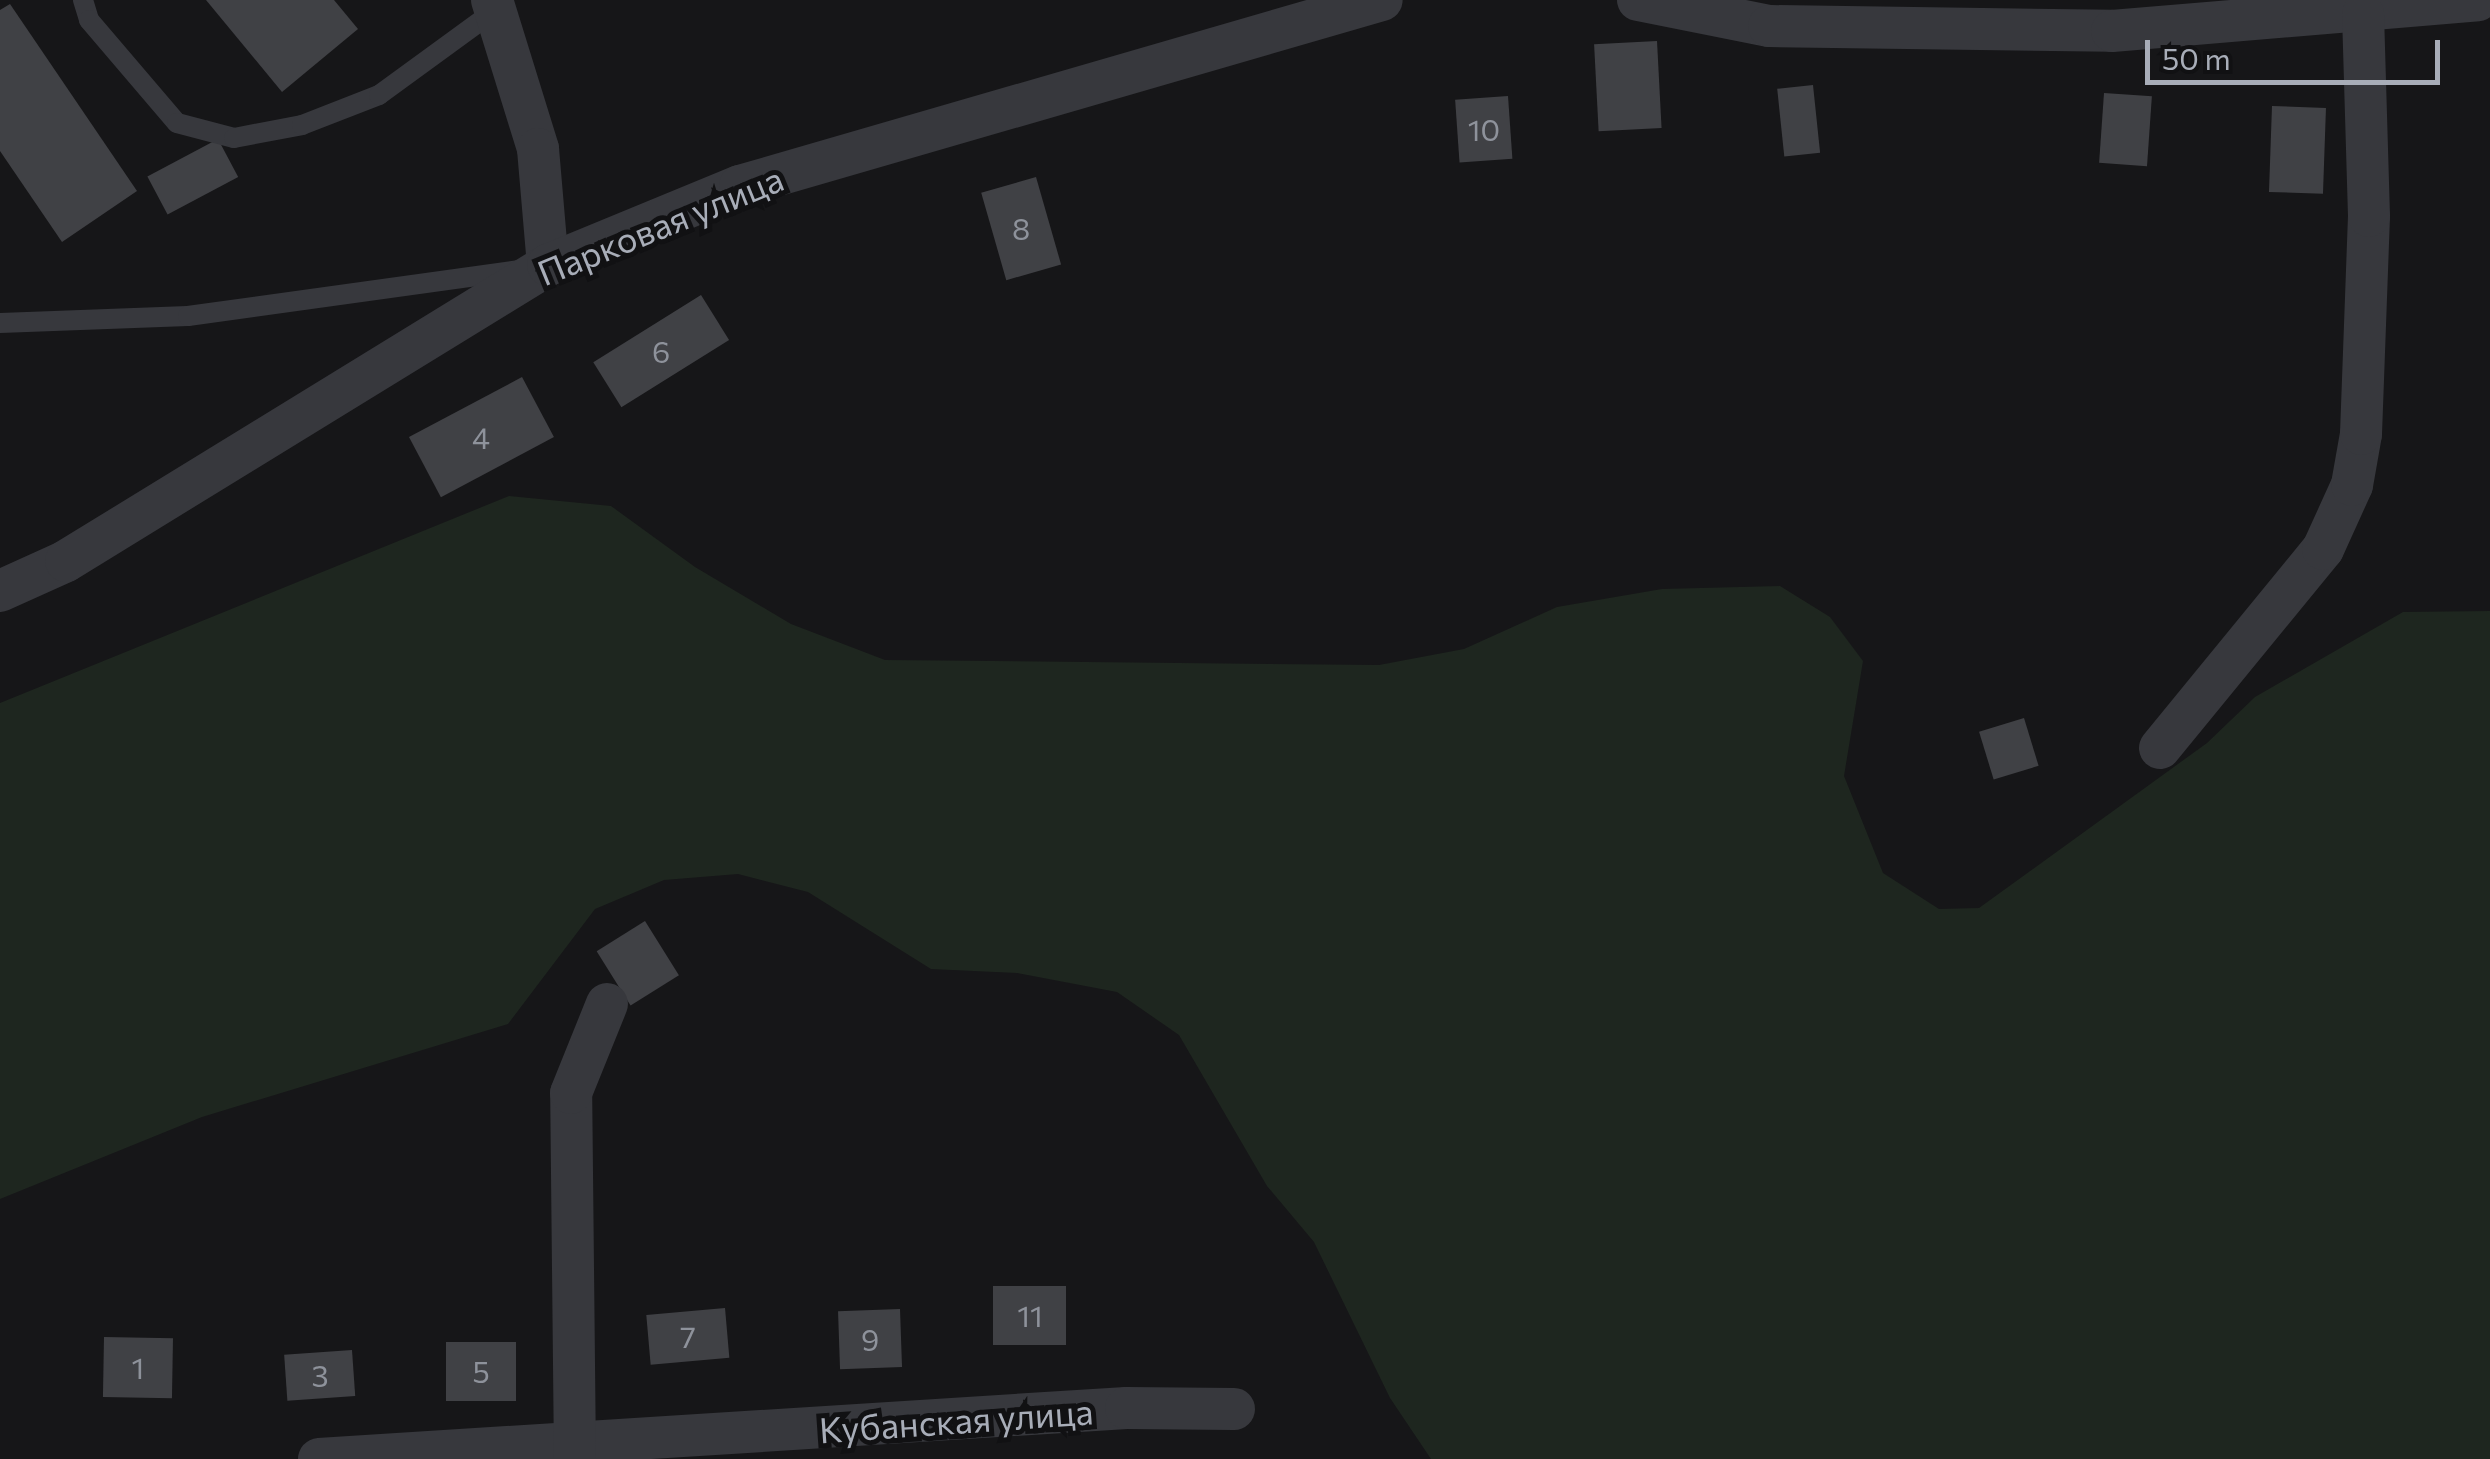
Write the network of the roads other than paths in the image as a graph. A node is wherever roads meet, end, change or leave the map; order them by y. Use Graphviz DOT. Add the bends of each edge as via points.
graph roads {
  1 [pos="83,0"];
  2 [pos="1382,0"];
  3 [pos="1638,0"];
  4 [pos="2478,0"];
  5 [pos="495,4"];
  6 [pos="2363,14"];
  7 [pos="548,265"];
  8 [pos="0,323"];
  9 [pos="0,591"];
  10 [pos="2160,748"];
  11 [pos="607,1004"];
  12 [pos="1234,1409"];
  13 [pos="576,1452"];
  14 [pos="319,1459"];
  1 -- 5 [label="lane" via="89,20 177,123 234,138 302,125 379,95"];
  2 -- 7 [label="street, Парковая улица" via="740,186"];
  3 -- 6 [label="street" via="1770,26 2112,31"];
  4 -- 6 [label="street"];
  5 -- 7 [label="street" via="538,150"];
  6 -- 10 [label="street" via="2369,216 2361,434 2352,485 2323,550"];
  7 -- 8 [label="lane" via="188,316"];
  7 -- 9 [label="street, Парковая улица" via="66,561"];
  11 -- 13 [label="street" via="571,1093"];
  12 -- 13 [label="street, Кубанская улица" via="1126,1408"];
  13 -- 14 [label="street, Кубанская улица" via="500,1444"];
}
